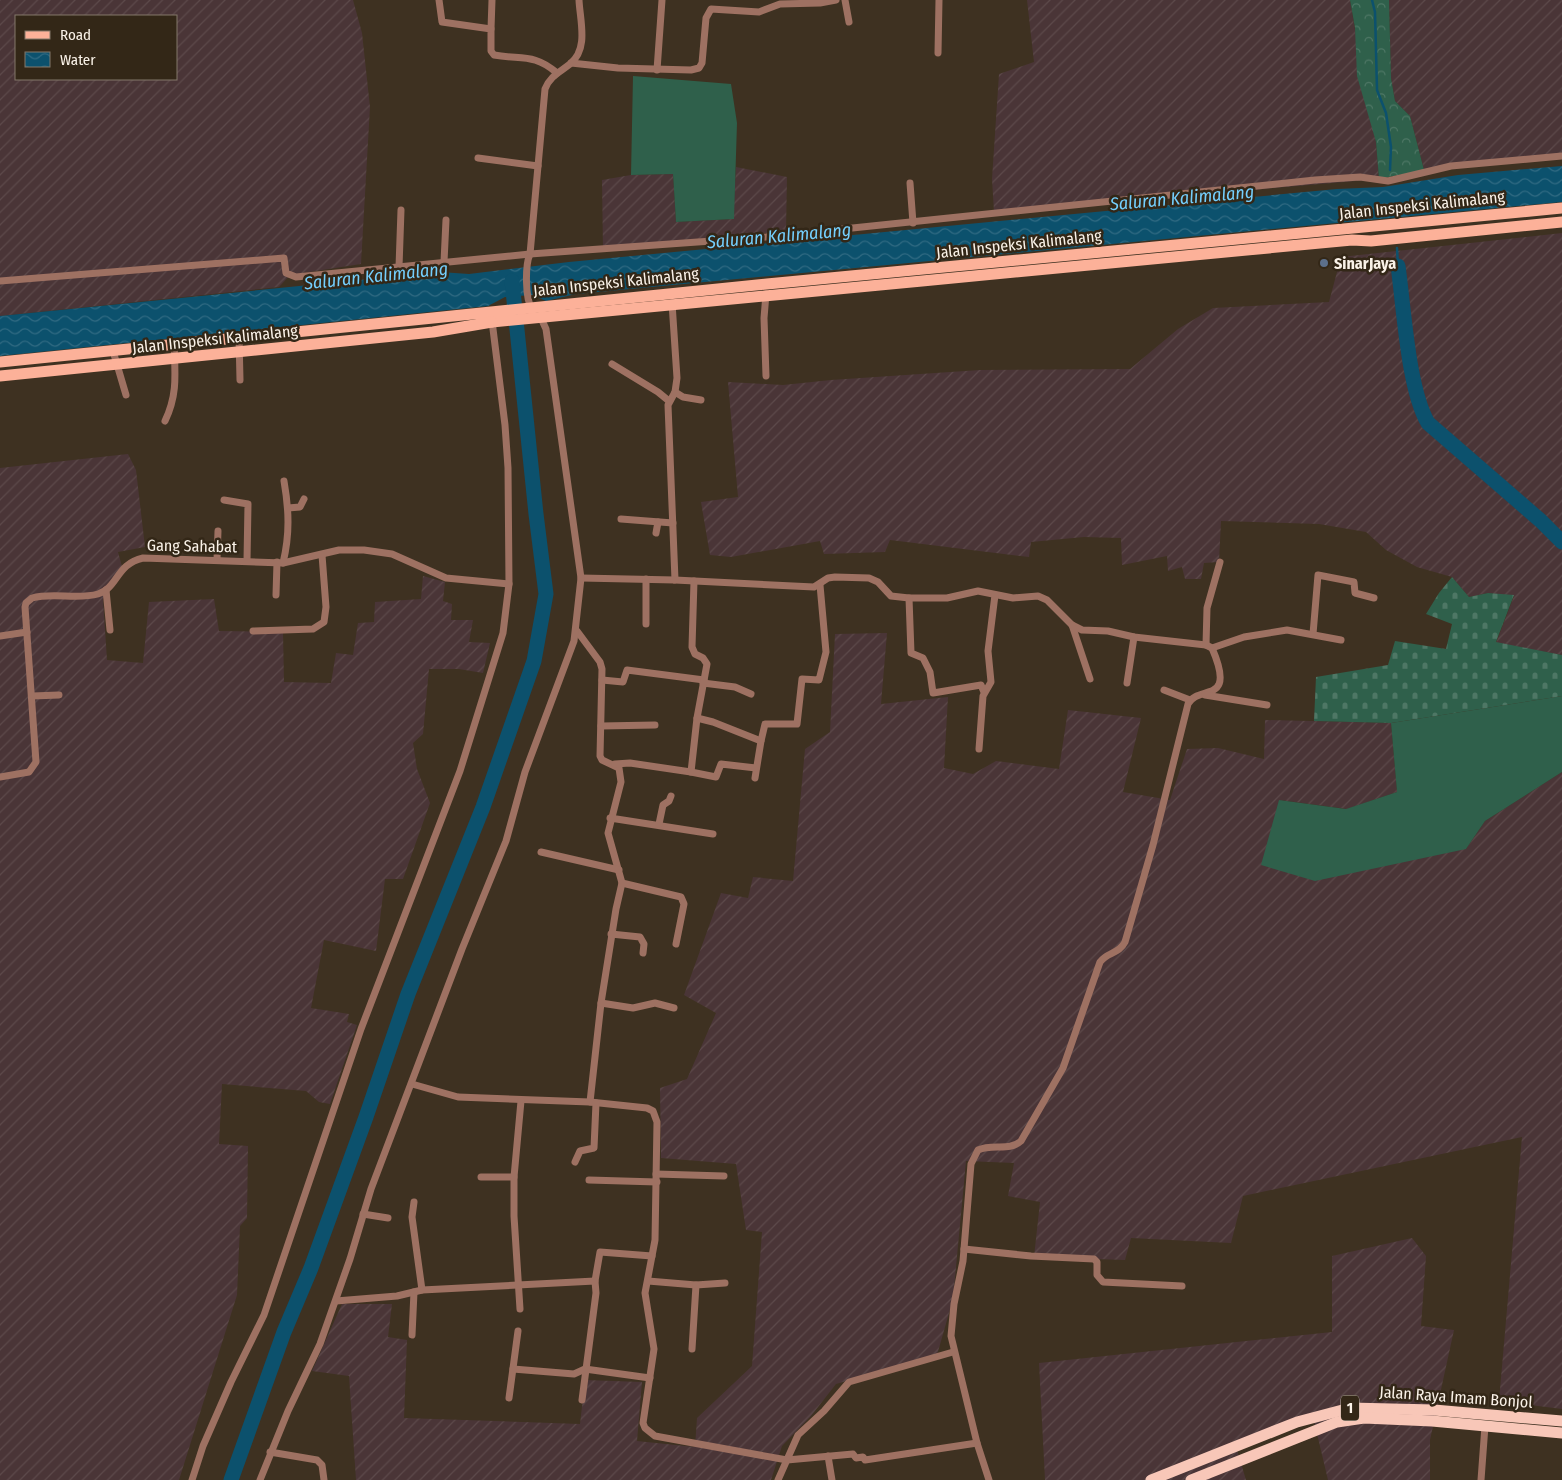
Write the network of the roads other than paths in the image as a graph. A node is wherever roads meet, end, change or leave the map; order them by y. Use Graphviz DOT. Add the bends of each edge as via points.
graph roads {
  1 [pos="439,0"];
  2 [pos="492,0"];
  3 [pos="579,0"];
  4 [pos="662,0"];
  5 [pos="836,0"];
  6 [pos="845,0"];
  7 [pos="939,0"];
  8 [pos="849,22"];
  9 [pos="491,30"];
  10 [pos="938,54"];
  11 [pos="571,63"];
  12 [pos="657,70"];
  13 [pos="557,73"];
  14 [pos="1562,156"];
  15 [pos="478,158"];
  16 [pos="538,166"];
  17 [pos="910,182"];
  18 [pos="1562,208"];
  19 [pos="401,210"];
  20 [pos="446,220"];
  21 [pos="1562,222"];
  22 [pos="913,223"];
  23 [pos="1213,247"];
  24 [pos="530,254"];
  25 [pos="444,262"];
  26 [pos="988,264"];
  27 [pos="399,267"];
  28 [pos="988,276"];
  29 [pos="0,281"];
  30 [pos="767,284"];
  31 [pos="766,298"];
  32 [pos="671,299"];
  33 [pos="533,311"];
  34 [pos="492,316"];
  35 [pos="432,319"];
  36 [pos="433,332"];
  37 [pos="239,337"];
  38 [pos="174,344"];
  39 [pos="113,350"];
  40 [pos="241,352"];
  41 [pos="174,359"];
  42 [pos="0,362"];
  43 [pos="612,364"];
  44 [pos="116,365"];
  45 [pos="0,376"];
  46 [pos="766,376"];
  47 [pos="240,380"];
  48 [pos="675,392"];
  49 [pos="126,395"];
  50 [pos="701,400"];
  51 [pos="669,401"];
  52 [pos="165,421"];
  53 [pos="284,481"];
  54 [pos="304,499"];
  55 [pos="224,500"];
  56 [pos="288,508"];
  57 [pos="621,519"];
  58 [pos="658,522"];
  59 [pos="673,523"];
  60 [pos="218,531"];
  61 [pos="656,533"];
  62 [pos="322,554"];
  63 [pos="217,559"];
  64 [pos="247,561"];
  65 [pos="1220,562"];
  66 [pos="280,563"];
  67 [pos="581,578"];
  68 [pos="646,580"];
  69 [pos="675,580"];
  70 [pos="694,581"];
  71 [pos="509,584"];
  72 [pos="820,585"];
  73 [pos="106,590"];
  74 [pos="276,595"];
  75 [pos="995,595"];
  76 [pos="909,598"];
  77 [pos="1374,598"];
  78 [pos="646,624"];
  79 [pos="1072,625"];
  80 [pos="110,630"];
  81 [pos="252,631"];
  82 [pos="577,631"];
  83 [pos="27,632"];
  84 [pos="1312,634"];
  85 [pos="0,636"];
  86 [pos="1134,637"];
  87 [pos="1341,640"];
  88 [pos="1209,646"];
  89 [pos="1090,679"];
  90 [pos="602,680"];
  91 [pos="704,682"];
  92 [pos="1127,683"];
  93 [pos="1164,690"];
  94 [pos="984,692"];
  95 [pos="751,694"];
  96 [pos="59,695"];
  97 [pos="1204,695"];
  98 [pos="32,696"];
  99 [pos="1190,700"];
  100 [pos="1267,705"];
  101 [pos="697,718"];
  102 [pos="655,725"];
  103 [pos="601,726"];
  104 [pos="761,741"];
  105 [pos="979,749"];
  106 [pos="616,764"];
  107 [pos="756,768"];
  108 [pos="690,772"];
  109 [pos="0,777"];
  110 [pos="754,778"];
  111 [pos="671,796"];
  112 [pos="610,818"];
  113 [pos="659,824"];
  114 [pos="714,834"];
  115 [pos="541,852"];
  116 [pos="620,870"];
  117 [pos="622,883"];
  118 [pos="612,934"];
  119 [pos="676,944"];
  120 [pos="643,953"];
  121 [pos="601,1002"];
  122 [pos="674,1008"];
  123 [pos="412,1084"];
  124 [pos="521,1100"];
  125 [pos="593,1103"];
  126 [pos="575,1162"];
  127 [pos="724,1176"];
  128 [pos="481,1177"];
  129 [pos="514,1177"];
  130 [pos="656,1178"];
  131 [pos="589,1180"];
  132 [pos="414,1202"];
  133 [pos="363,1214"];
  134 [pos="388,1218"];
  135 [pos="964,1249"];
  136 [pos="652,1256"];
  137 [pos="595,1281"];
  138 [pos="648,1281"];
  139 [pos="725,1283"];
  140 [pos="517,1285"];
  141 [pos="696,1285"];
  142 [pos="1182,1286"];
  143 [pos="422,1290"];
  144 [pos="414,1292"];
  145 [pos="336,1301"];
  146 [pos="520,1309"];
  147 [pos="518,1331"];
  148 [pos="412,1335"];
  149 [pos="692,1349"];
  150 [pos="953,1352"];
  151 [pos="513,1369"];
  152 [pos="585,1369"];
  153 [pos="650,1378"];
  154 [pos="509,1398"];
  155 [pos="582,1400"];
  156 [pos="1562,1421"];
  157 [pos="1485,1426"];
  158 [pos="1562,1433"];
  159 [pos="977,1443"];
  160 [pos="270,1452"];
  161 [pos="828,1456"];
  162 [pos="787,1460"];
  163 [pos="192,1480"];
  164 [pos="260,1480"];
  165 [pos="324,1480"];
  166 [pos="778,1480"];
  167 [pos="832,1480"];
  168 [pos="989,1480"];
  169 [pos="1151,1480"];
  170 [pos="1191,1480"];
  171 [pos="1481,1480"];
  1 -- 9 [label="street" via="442,22"];
  2 -- 9 [label="street"];
  3 -- 11 [label="street" via="581,49"];
  4 -- 12 [label="street"];
  5 -- 12 [label="street" via="780,4 759,12 711,9 706,18 699,68"];
  6 -- 8 [label="street"];
  7 -- 10 [label="street"];
  9 -- 13 [label="street" via="494,55 540,60"];
  11 -- 12 [label="street"];
  11 -- 13 [label="street"];
  13 -- 16 [label="street" via="545,89"];
  14 -- 22 [label="street" via="1451,166 1388,181 1360,177 1315,180"];
  15 -- 16 [label="street"];
  16 -- 24 [label="street"];
  17 -- 22 [label="street"];
  18 -- 23 [label="main road, Jalan Inspeksi Kalimalang"];
  19 -- 27 [label="street"];
  20 -- 25 [label="street"];
  21 -- 23 [label="main road, Jalan Inspeksi Kalimalang" via="1384,239"];
  22 -- 24 [label="street" via="697,243"];
  23 -- 26 [label="main road, Jalan Inspeksi Kalimalang"];
  23 -- 28 [label="main road, Jalan Inspeksi Kalimalang"];
  24 -- 25 [label="street"];
  24 -- 33 [label="street" via="526,262"];
  25 -- 27 [label="street"];
  26 -- 28 [label="main road"];
  26 -- 30 [label="main road, Jalan Inspeksi Kalimalang"];
  27 -- 29 [label="street" via="296,277 286,273 284,258"];
  28 -- 31 [label="main road, Jalan Inspeksi Kalimalang"];
  30 -- 31 [label="street"];
  30 -- 32 [label="main road, Jalan Inspeksi Kalimalang"];
  31 -- 32 [label="main road, Jalan Inspeksi Kalimalang"];
  31 -- 46 [label="street"];
  32 -- 33 [label="main road, Jalan Inspeksi Kalimalang"];
  32 -- 48 [label="street" via="677,378"];
  33 -- 34 [label="main road, Jalan Inspeksi Kalimalang"];
  33 -- 67 [label="street" via="547,339"];
  34 -- 35 [label="main road, Jalan Inspeksi Kalimalang"];
  34 -- 36 [label="main road, Jalan Inspeksi Kalimalang"];
  34 -- 71 [label="street" via="505,425"];
  35 -- 36 [label="main road"];
  35 -- 37 [label="main road, Jalan Inspeksi Kalimalang"];
  36 -- 40 [label="main road, Jalan Inspeksi Kalimalang"];
  37 -- 38 [label="main road, Jalan Inspeksi Kalimalang"];
  37 -- 40 [label="street"];
  38 -- 39 [label="main road, Jalan Inspeksi Kalimalang"];
  38 -- 41 [label="street"];
  39 -- 42 [label="main road, Jalan Inspeksi Kalimalang"];
  39 -- 44 [label="street"];
  40 -- 41 [label="main road, Jalan Inspeksi Kalimalang"];
  40 -- 47 [label="street"];
  41 -- 44 [label="main road, Jalan Inspeksi Kalimalang"];
  41 -- 52 [label="street" via="174,399"];
  43 -- 51 [label="street"];
  44 -- 45 [label="main road, Jalan Inspeksi Kalimalang"];
  44 -- 49 [label="street"];
  48 -- 50 [label="street"];
  48 -- 51 [label="street"];
  51 -- 59 [label="street"];
  53 -- 56 [label="street"];
  54 -- 56 [label="street" via="300,507"];
  55 -- 64 [label="street" via="248,504"];
  56 -- 66 [label="street" via="289,538"];
  57 -- 58 [label="street"];
  58 -- 59 [label="street"];
  58 -- 61 [label="street"];
  59 -- 69 [label="street"];
  60 -- 63 [label="street"];
  62 -- 66 [label="street, Gang Sahabat"];
  62 -- 71 [label="street, Gang Sahabat" via="339,550 376,550 405,558 446,578"];
  62 -- 81 [label="street" via="324,622 313,629"];
  63 -- 64 [label="street, Gang Sahabat"];
  63 -- 73 [label="street, Gang Sahabat" via="138,559 124,566"];
  64 -- 66 [label="street, Gang Sahabat"];
  65 -- 88 [label="street" via="1207,608"];
  66 -- 74 [label="street"];
  67 -- 68 [label="street"];
  67 -- 82 [label="street"];
  68 -- 69 [label="street"];
  68 -- 78 [label="street"];
  69 -- 70 [label="street"];
  70 -- 72 [label="street"];
  70 -- 91 [label="street" via="692,647 695,654 706,660"];
  71 -- 163 [label="street" via="503,633 460,771 358,1038 264,1315 203,1446"];
  72 -- 76 [label="street" via="835,577 869,578 878,582 891,596"];
  72 -- 104 [label="street" via="826,652 819,680 802,679 797,724 765,724"];
  73 -- 80 [label="street"];
  73 -- 83 [label="street" via="91,595 32,598 25,607"];
  75 -- 76 [label="street" via="978,591 947,598"];
  75 -- 79 [label="street" via="1043,597"];
  75 -- 94 [label="street" via="988,651 990,682"];
  76 -- 94 [label="street" via="911,653 924,658 933,693 981,685"];
  77 -- 84 [label="street" via="1355,593 1354,582 1318,575"];
  79 -- 86 [label="street" via="1082,630"];
  79 -- 89 [label="street"];
  82 -- 90 [label="street" via="600,662"];
  82 -- 123 [label="street" via="525,772 506,841 465,940"];
  83 -- 85 [label="street"];
  83 -- 98 [label="street"];
  84 -- 87 [label="street"];
  84 -- 88 [label="street" via="1287,630"];
  86 -- 88 [label="street"];
  86 -- 92 [label="street"];
  88 -- 97 [label="street" via="1220,678 1212,692"];
  90 -- 91 [label="street" via="623,682 627,670"];
  90 -- 103 [label="street"];
  91 -- 95 [label="street" via="735,687"];
  91 -- 101 [label="street"];
  93 -- 99 [label="street"];
  94 -- 105 [label="street"];
  96 -- 98 [label="street"];
  97 -- 99 [label="street"];
  97 -- 100 [label="street"];
  98 -- 109 [label="street" via="35,766 25,774"];
  99 -- 135 [label="street" via="1125,942 1119,951 1100,962 1064,1068 1021,1141 1009,1148 987,1146 975,1153 970,1174"];
  101 -- 104 [label="street"];
  101 -- 108 [label="street"];
  102 -- 103 [label="street"];
  103 -- 106 [label="street" via="600,756 602,760"];
  104 -- 107 [label="street"];
  106 -- 108 [label="street"];
  106 -- 112 [label="street" via="622,774"];
  107 -- 108 [label="street" via="721,764 717,777"];
  107 -- 110 [label="street"];
  111 -- 113 [label="street" via="670,801 663,804"];
  112 -- 113 [label="street"];
  112 -- 116 [label="street" via="608,840"];
  113 -- 114 [label="street"];
  115 -- 116 [label="street"];
  116 -- 117 [label="street"];
  117 -- 118 [label="street"];
  117 -- 119 [label="street" via="682,897 684,904"];
  118 -- 120 [label="street" via="640,937 644,944"];
  118 -- 121 [label="street"];
  121 -- 122 [label="street" via="633,1008 655,1003"];
  121 -- 125 [label="street"];
  123 -- 124 [label="street" via="458,1097"];
  123 -- 133 [label="street"];
  124 -- 125 [label="street"];
  124 -- 129 [label="street"];
  125 -- 126 [label="street" via="594,1148 580,1151"];
  125 -- 130 [label="street" via="653,1111 657,1122"];
  127 -- 130 [label="street"];
  128 -- 129 [label="street"];
  129 -- 140 [label="street"];
  130 -- 131 [label="street"];
  130 -- 136 [label="street"];
  132 -- 143 [label="street" via="412,1217"];
  133 -- 134 [label="street"];
  133 -- 145 [label="street"];
  135 -- 142 [label="street" via="1094,1259 1097,1262 1096,1276 1103,1282"];
  135 -- 150 [label="street" via="951,1326"];
  136 -- 137 [label="street" via="600,1252"];
  136 -- 138 [label="street"];
  137 -- 140 [label="street"];
  137 -- 152 [label="street"];
  138 -- 141 [label="street"];
  138 -- 153 [label="street" via="645,1300 654,1349"];
  139 -- 141 [label="street"];
  140 -- 143 [label="street"];
  140 -- 146 [label="street"];
  141 -- 149 [label="street"];
  143 -- 144 [label="street"];
  144 -- 145 [label="street"];
  144 -- 148 [label="street"];
  145 -- 160 [label="street" via="320,1344"];
  147 -- 151 [label="street"];
  150 -- 159 [label="street"];
  150 -- 162 [label="street" via="849,1382 798,1435"];
  151 -- 152 [label="street" via="574,1374"];
  151 -- 154 [label="street"];
  152 -- 153 [label="street"];
  152 -- 155 [label="street"];
  153 -- 162 [label="street" via="643,1422 649,1433"];
  156 -- 169 [label="highway, Jalan Raya Imam Bonjol / 1" via="1434,1410 1350,1408 1297,1422"];
  157 -- 158 [label="highway, Jalan Raya Imam Bonjol / 1"];
  157 -- 170 [label="highway, Jalan Raya Imam Bonjol / 1" via="1364,1418 1336,1422"];
  157 -- 171 [label="street"];
  159 -- 161 [label="street" via="865,1460 856,1458 854,1454"];
  159 -- 168 [label="street"];
  160 -- 164 [label="street"];
  160 -- 165 [label="street" via="318,1460"];
  161 -- 162 [label="street"];
  161 -- 167 [label="street"];
  162 -- 166 [label="street"];
}
